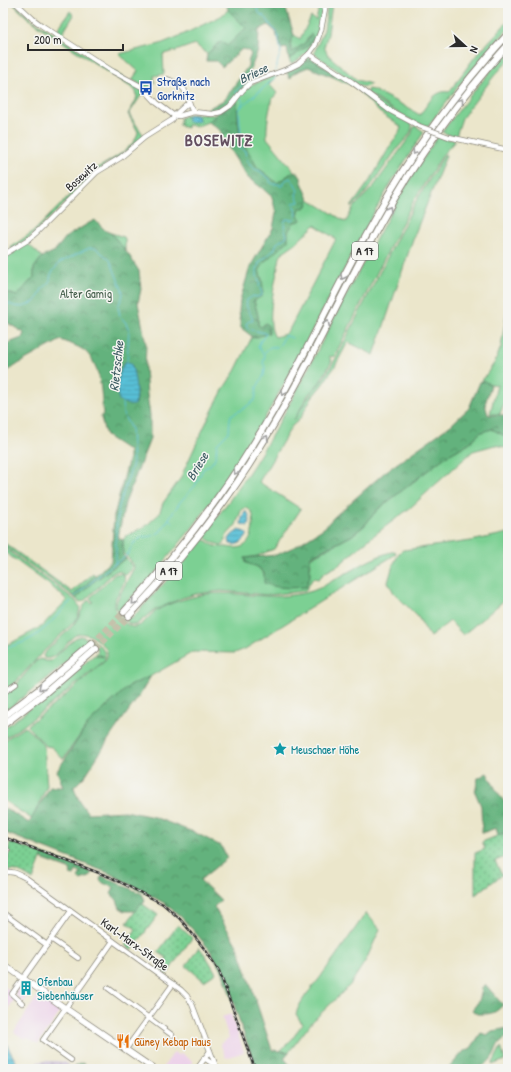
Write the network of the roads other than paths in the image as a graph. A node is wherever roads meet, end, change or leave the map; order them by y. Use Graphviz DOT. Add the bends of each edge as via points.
graph roads {
  1 [pos="16,3"];
  2 [pos="326,3"];
  3 [pos="508,34"];
  4 [pos="508,45"];
  5 [pos="309,54"];
  6 [pos="166,80"];
  7 [pos="189,102"];
  8 [pos="193,112"];
  9 [pos="175,116"];
  10 [pos="508,150"];
  11 [pos="3,255"];
  12 [pos="16,684"];
  13 [pos="3,693"];
  14 [pos="3,717"];
  15 [pos="3,725"];
  16 [pos="8,851"];
  17 [pos="3,870"];
  18 [pos="3,873"];
  19 [pos="72,911"];
  20 [pos="3,913"];
  21 [pos="51,939"];
  22 [pos="113,941"];
  23 [pos="47,945"];
  24 [pos="78,958"];
  25 [pos="3,964"];
  26 [pos="23,978"];
  27 [pos="173,984"];
  28 [pos="108,988"];
  29 [pos="22,1003"];
  30 [pos="65,1008"];
  31 [pos="148,1018"];
  32 [pos="172,1035"];
  33 [pos="126,1049"];
  34 [pos="210,1051"];
  35 [pos="204,1058"];
  36 [pos="71,1060"];
  37 [pos="216,1068"];
  38 [pos="154,1069"];
  39 [pos="197,1069"];
  1 -- 9 [label="street" via="33,19 112,71 142,87"];
  2 -- 5 [label="street" via="321,30"];
  3 -- 4 [label="highway, A 17, one-way" via="448,105 396,182 350,263 280,399 223,491 195,530 126,614 162,580 246,471 404,182 453,110"];
  5 -- 8 [label="street, Bosewitz" via="290,68 250,83 230,106 221,112"];
  5 -- 10 [label="street, bridge" via="389,110 419,126 449,137"];
  6 -- 7 [label="street" via="181,86"];
  7 -- 8 [label="street"];
  7 -- 9 [label="street, Bosewitz"];
  8 -- 9 [label="street, Bosewitz"];
  9 -- 11 [label="street, Bosewitz" via="98,172 33,236"];
  12 -- 13 [label="street"];
  15 -- 14 [label="highway, one-way" via="45,693 94,646"];
  16 -- 17 [label="street"];
  18 -- 19 [label="street, Karl-Marx-Straße" via="19,874"];
  19 -- 21 [label="street"];
  19 -- 22 [label="street, Karl-Marx-Straße"];
  20 -- 23 [label="street"];
  21 -- 23 [label="street"];
  21 -- 24 [label="street"];
  22 -- 27 [label="street, Karl-Marx-Straße"];
  22 -- 30 [label="street"];
  23 -- 26 [label="street"];
  25 -- 26 [label="main road"];
  26 -- 29 [label="street" via="12,994"];
  26 -- 30 [label="main road"];
  27 -- 31 [label="street"];
  27 -- 34 [label="street, Karl-Marx-Straße" via="192,1004"];
  28 -- 31 [label="street"];
  30 -- 33 [label="main road"];
  30 -- 36 [label="street" via="43,1040"];
  31 -- 32 [label="street"];
  31 -- 33 [label="street"];
  33 -- 38 [label="main road"];
  34 -- 35 [label="street"];
  34 -- 37 [label="street, Karl-Marx-Straße"];
  35 -- 37 [label="street"];
  35 -- 39 [label="street"];
}
